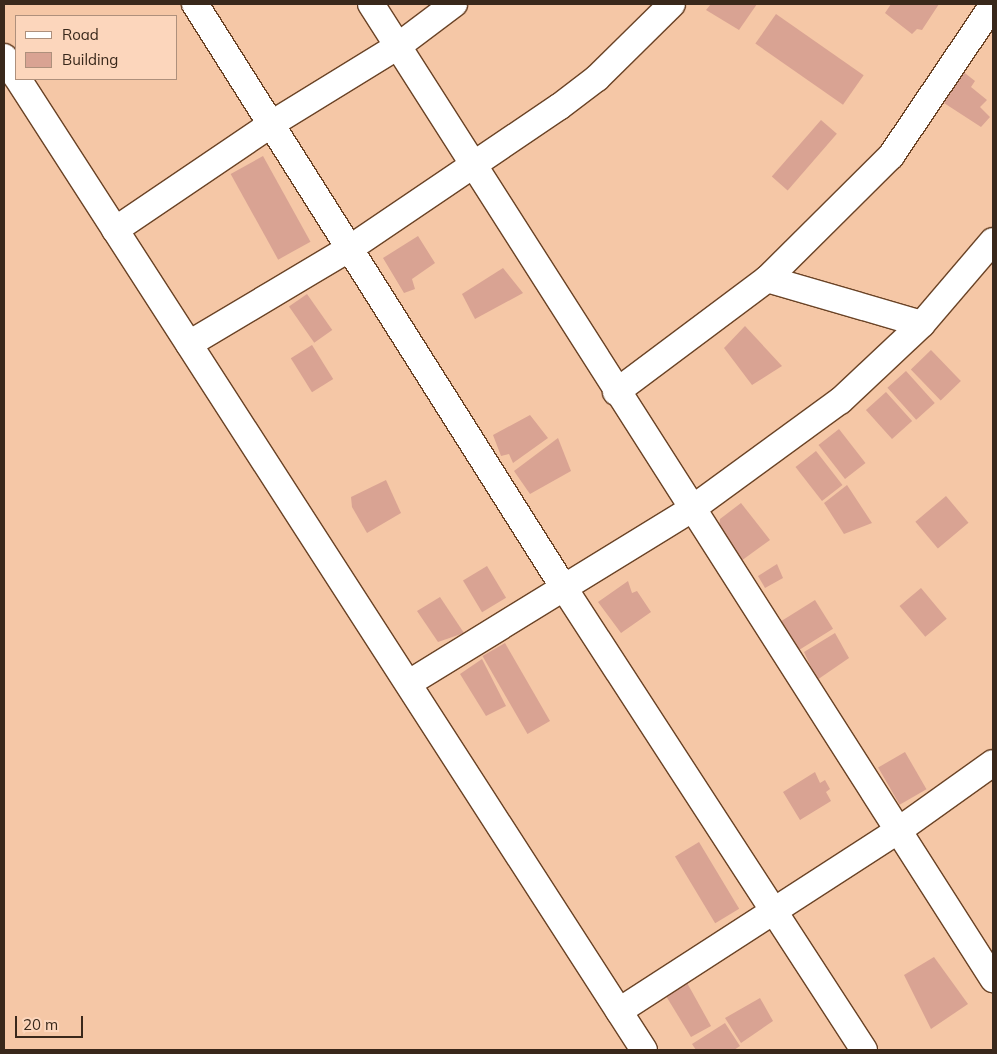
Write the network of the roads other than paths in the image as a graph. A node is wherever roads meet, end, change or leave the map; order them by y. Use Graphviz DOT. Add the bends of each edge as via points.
graph roads {
  1 [pos="195,4"];
  2 [pos="371,4"];
  3 [pos="454,4"];
  4 [pos="672,4"];
  5 [pos="993,5"];
  6 [pos="398,46"];
  7 [pos="4,57"];
  8 [pos="15,75"];
  9 [pos="18,80"];
  10 [pos="273,123"];
  11 [pos="475,167"];
  12 [pos="115,230"];
  13 [pos="993,240"];
  14 [pos="352,247"];
  15 [pos="767,279"];
  16 [pos="922,324"];
  17 [pos="189,344"];
  18 [pos="616,392"];
  19 [pos="694,508"];
  20 [pos="564,588"];
  21 [pos="409,683"];
  22 [pos="993,763"];
  23 [pos="899,830"];
  24 [pos="774,909"];
  25 [pos="993,979"];
  26 [pos="619,1011"];
  27 [pos="644,1050"];
  28 [pos="864,1050"];
  1 -- 10 [label="street"];
  2 -- 6 [label="street"];
  3 -- 6 [label="street"];
  4 -- 11 [label="street" via="597,78"];
  5 -- 15 [label="street" via="890,156"];
  6 -- 10 [label="street"];
  6 -- 11 [label="street"];
  7 -- 8 [label="street"];
  9 -- 12 [label="street"];
  10 -- 12 [label="street"];
  10 -- 14 [label="street"];
  11 -- 14 [label="street"];
  11 -- 18 [label="street"];
  12 -- 17 [label="street"];
  13 -- 16 [label="street"];
  14 -- 17 [label="street"];
  14 -- 20 [label="street"];
  15 -- 16 [label="street"];
  15 -- 18 [label="street"];
  16 -- 19 [label="street" via="840,401"];
  17 -- 21 [label="street"];
  18 -- 19 [label="street"];
  19 -- 20 [label="street"];
  19 -- 23 [label="street"];
  20 -- 21 [label="street"];
  20 -- 24 [label="street"];
  21 -- 26 [label="street"];
  22 -- 23 [label="street"];
  23 -- 24 [label="street"];
  23 -- 25 [label="street"];
  24 -- 26 [label="street"];
  24 -- 28 [label="street"];
  26 -- 27 [label="street"];
}
